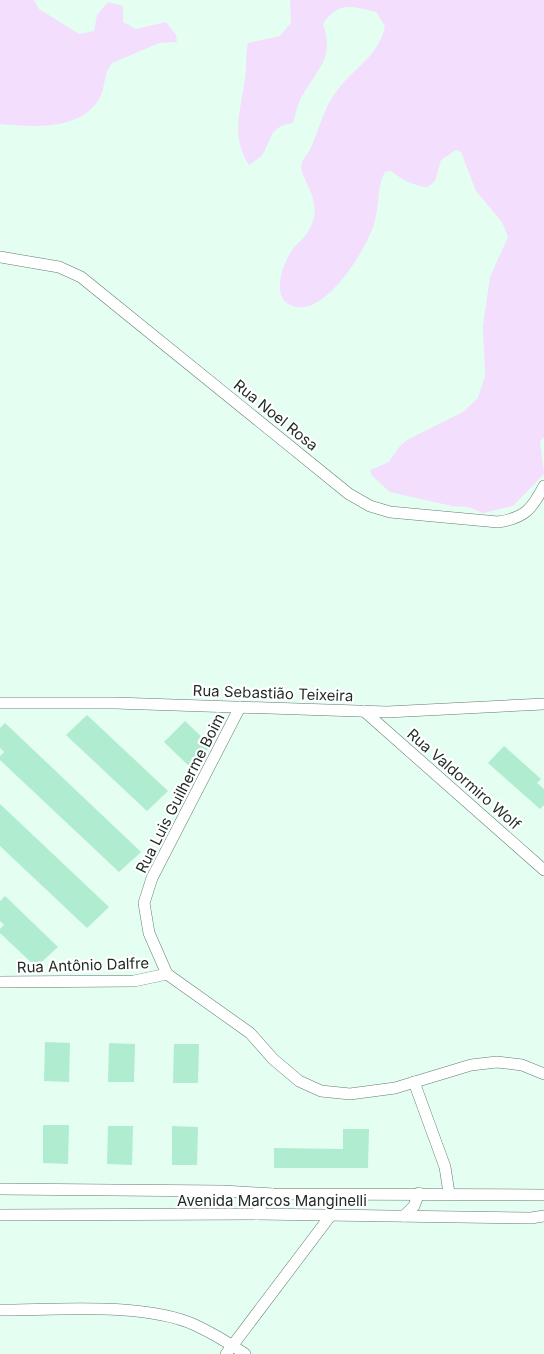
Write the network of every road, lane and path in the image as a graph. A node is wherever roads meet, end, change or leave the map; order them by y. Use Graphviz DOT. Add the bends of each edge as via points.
graph roads {
  1 [pos="0,257"];
  2 [pos="544,486"];
  3 [pos="0,703"];
  4 [pos="544,704"];
  5 [pos="240,707"];
  6 [pos="364,711"];
  7 [pos="544,870"];
  8 [pos="167,974"];
  9 [pos="0,982"];
  10 [pos="544,1074"];
  11 [pos="414,1082"];
  12 [pos="0,1189"];
  13 [pos="419,1193"];
  14 [pos="449,1193"];
  15 [pos="273,1194"];
  16 [pos="544,1195"];
  17 [pos="257,1214"];
  18 [pos="0,1215"];
  19 [pos="331,1215"];
  20 [pos="404,1216"];
  21 [pos="544,1216"];
  22 [pos="0,1310"];
  23 [pos="230,1350"];
  24 [pos="245,1354"];
  1 -- 2 [label="street, Rua Noel Rosa" via="60,267 81,277 349,494 370,506 390,512 498,522 513,520 530,510"];
  3 -- 5 [label="street, Rua Sebastião Teixeira"];
  4 -- 6 [label="street, Rua Sebastião Teixeira"];
  5 -- 6 [label="street, Rua Sebastião Teixeira"];
  5 -- 8 [label="street, Rua Luis Guilherme Boim" via="152,878 144,903 149,934"];
  6 -- 7 [label="street, Rua Valdormiro Wolf"];
  8 -- 9 [label="street, Rua Antônio Dalfre" via="134,981"];
  8 -- 11 [label="street" via="250,1033 299,1081 321,1091 350,1094"];
  10 -- 11 [label="street" via="522,1065 496,1062 471,1065"];
  11 -- 14 [label="street" via="445,1167"];
  12 -- 15 [label="street, Avenida Marcos Manginelli"];
  13 -- 14 [label="street, Avenida Marcos Manginelli"];
  13 -- 15 [label="street, Avenida Marcos Manginelli"];
  13 -- 20 [label="street" via="414,1206"];
  14 -- 16 [label="street, Avenida Marcos Manginelli"];
  15 -- 17 [label="street"];
  17 -- 18 [label="street, Avenida Marcos Manginelli"];
  17 -- 19 [label="street, Avenida Marcos Manginelli"];
  19 -- 20 [label="street, Avenida Marcos Manginelli"];
  19 -- 23 [label="street"];
  20 -- 21 [label="street, Avenida Marcos Manginelli"];
  22 -- 23 [label="street" via="162,1314 194,1324"];
  23 -- 24 [label="street"];
}
